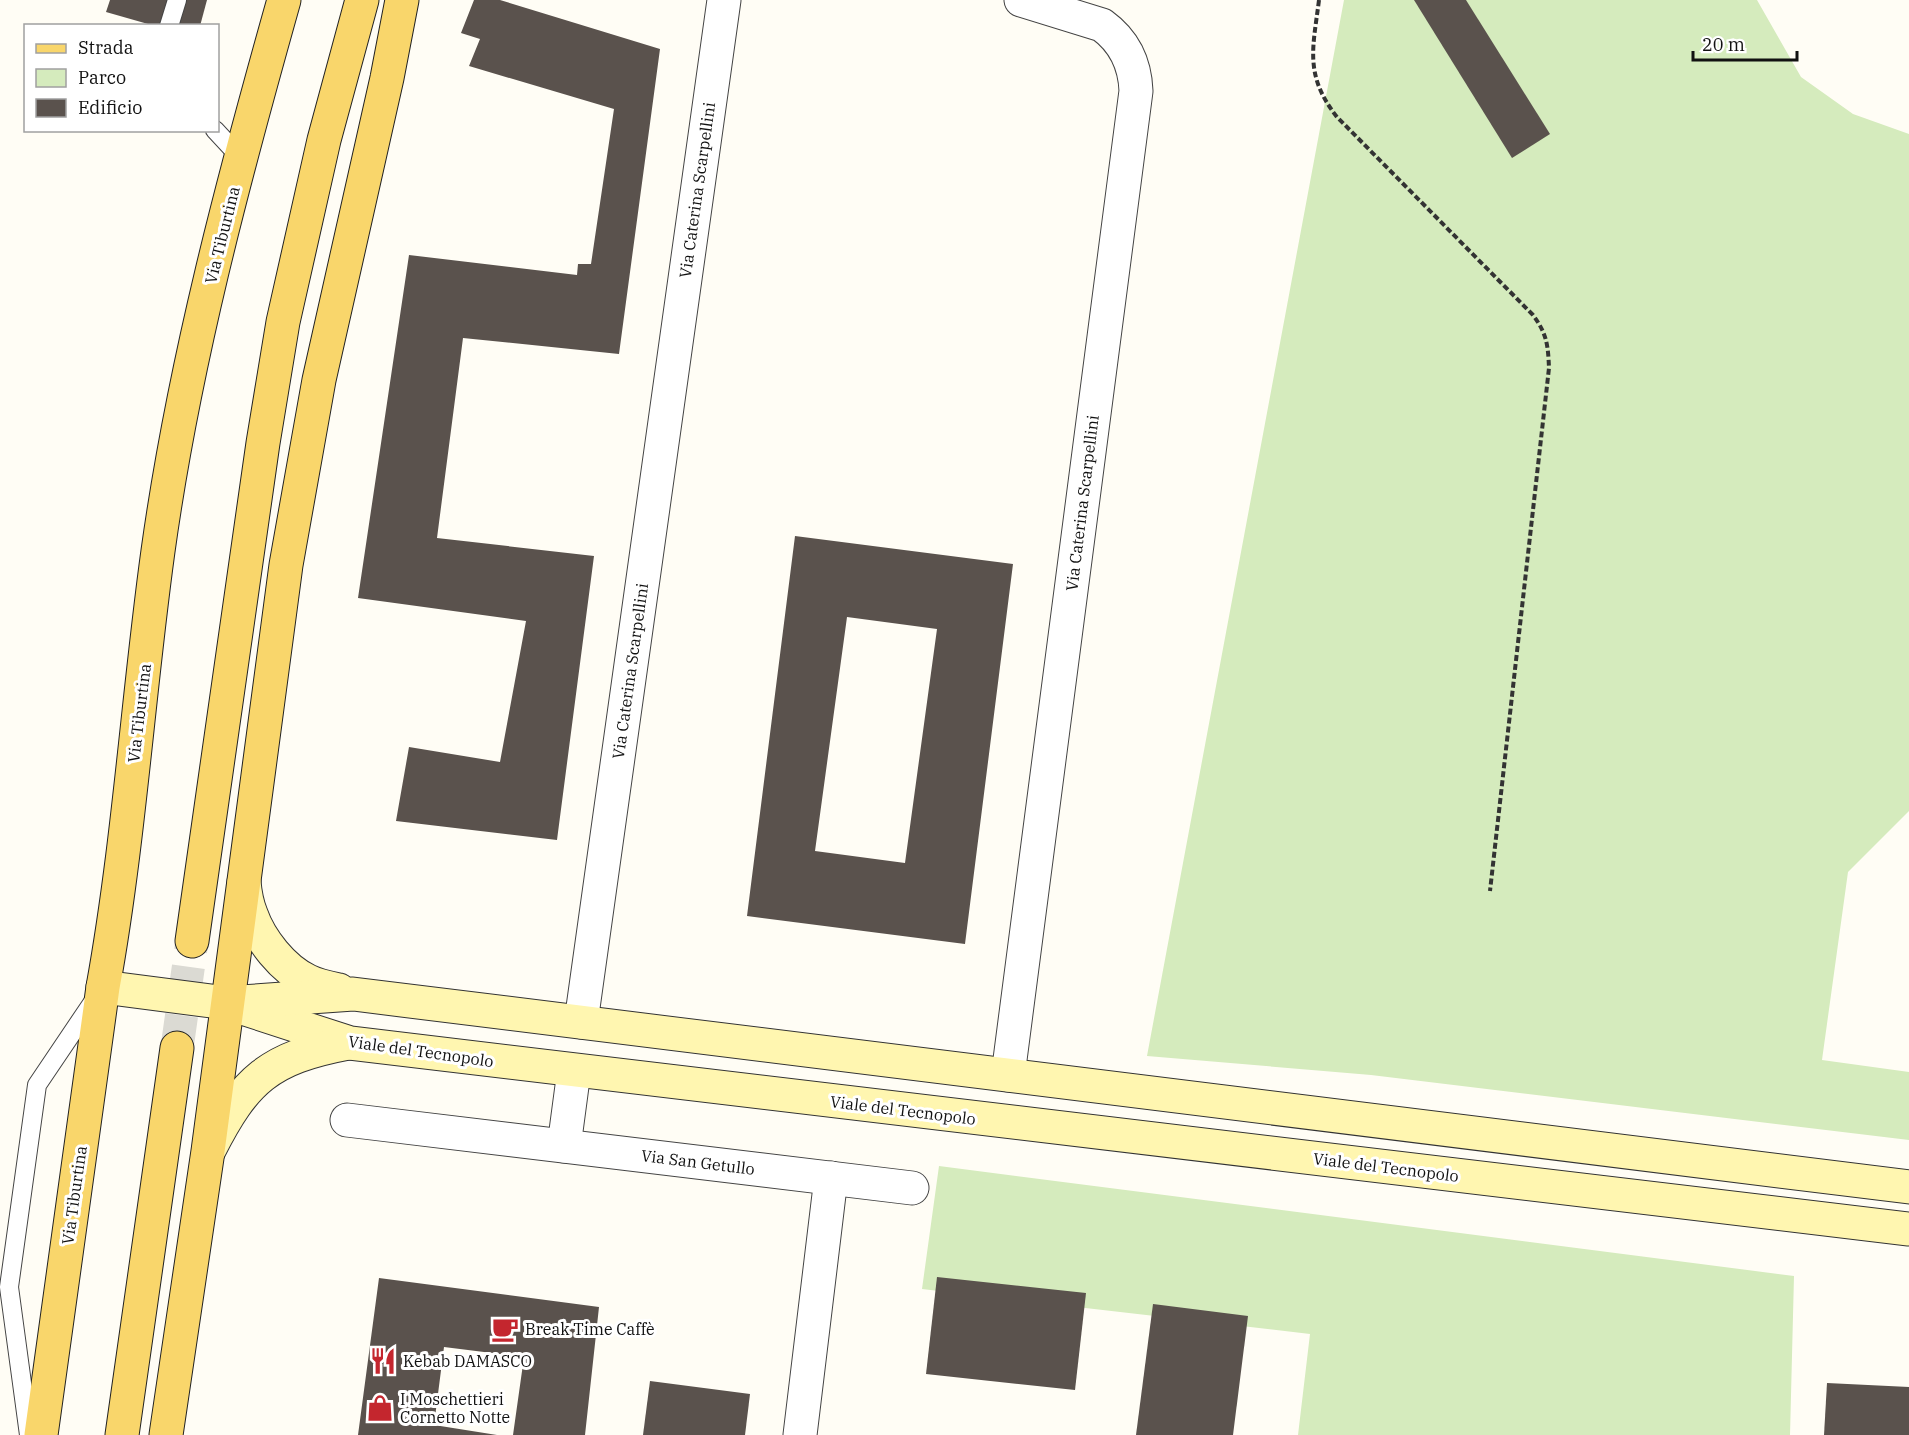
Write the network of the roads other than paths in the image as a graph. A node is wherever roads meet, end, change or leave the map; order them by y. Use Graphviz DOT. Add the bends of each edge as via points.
graph roads {
  1 [pos="177,0"];
  2 [pos="284,0"];
  3 [pos="362,0"];
  4 [pos="402,0"];
  5 [pos="724,0"];
  6 [pos="1021,0"];
  7 [pos="170,24"];
  8 [pos="217,132"];
  9 [pos="241,158"];
  10 [pos="243,882"];
  11 [pos="192,941"];
  12 [pos="103,987"];
  13 [pos="353,994"];
  14 [pos="227,1004"];
  15 [pos="580,1022"];
  16 [pos="350,1043"];
  17 [pos="177,1048"];
  18 [pos="574,1071"];
  19 [pos="1008,1075"];
  20 [pos="347,1120"];
  21 [pos="564,1146"];
  22 [pos="208,1151"];
  23 [pos="831,1178"];
  24 [pos="1909,1187"];
  25 [pos="912,1188"];
  26 [pos="1909,1229"];
  27 [pos="28,1435"];
  28 [pos="41,1435"];
  29 [pos="122,1435"];
  30 [pos="166,1435"];
  31 [pos="800,1435"];
  1 -- 7 [label="lane"];
  2 -- 9 [label="main road, Via Tiburtina"];
  3 -- 11 [label="main road" via="324,140 283,322"];
  4 -- 10 [label="main road" via="311,421 283,583"];
  5 -- 15 [label="street, Via Caterina Scarpellini"];
  6 -- 19 [label="street, Via Caterina Scarpellini" via="1102,25 1127,52 1136,91"];
  8 -- 9 [label="lane"];
  9 -- 12 [label="main road, Via Tiburtina" via="176,442 158,551 115,920"];
  10 -- 13 [label="main road" via="257,929 286,965 308,981"];
  10 -- 14 [label="main road"];
  12 -- 14 [label="main road"];
  12 -- 27 [label="lane" via="37,1085 9,1287"];
  12 -- 28 [label="main road, Via Tiburtina"];
  13 -- 14 [label="main road"];
  13 -- 15 [label="main road"];
  14 -- 16 [label="main road, Viale del Tecnopolo"];
  14 -- 22 [label="main road"];
  15 -- 19 [label="main road"];
  16 -- 18 [label="main road, Viale del Tecnopolo"];
  16 -- 22 [label="main road" via="289,1058 260,1077 234,1106"];
  17 -- 29 [label="main road"];
  18 -- 21 [label="street"];
  18 -- 26 [label="main road, Viale del Tecnopolo"];
  19 -- 24 [label="main road"];
  20 -- 21 [label="street, Via San Getullo"];
  21 -- 23 [label="street, Via San Getullo"];
  22 -- 30 [label="main road"];
  23 -- 25 [label="street, Via San Getullo"];
  23 -- 31 [label="street"];
}
